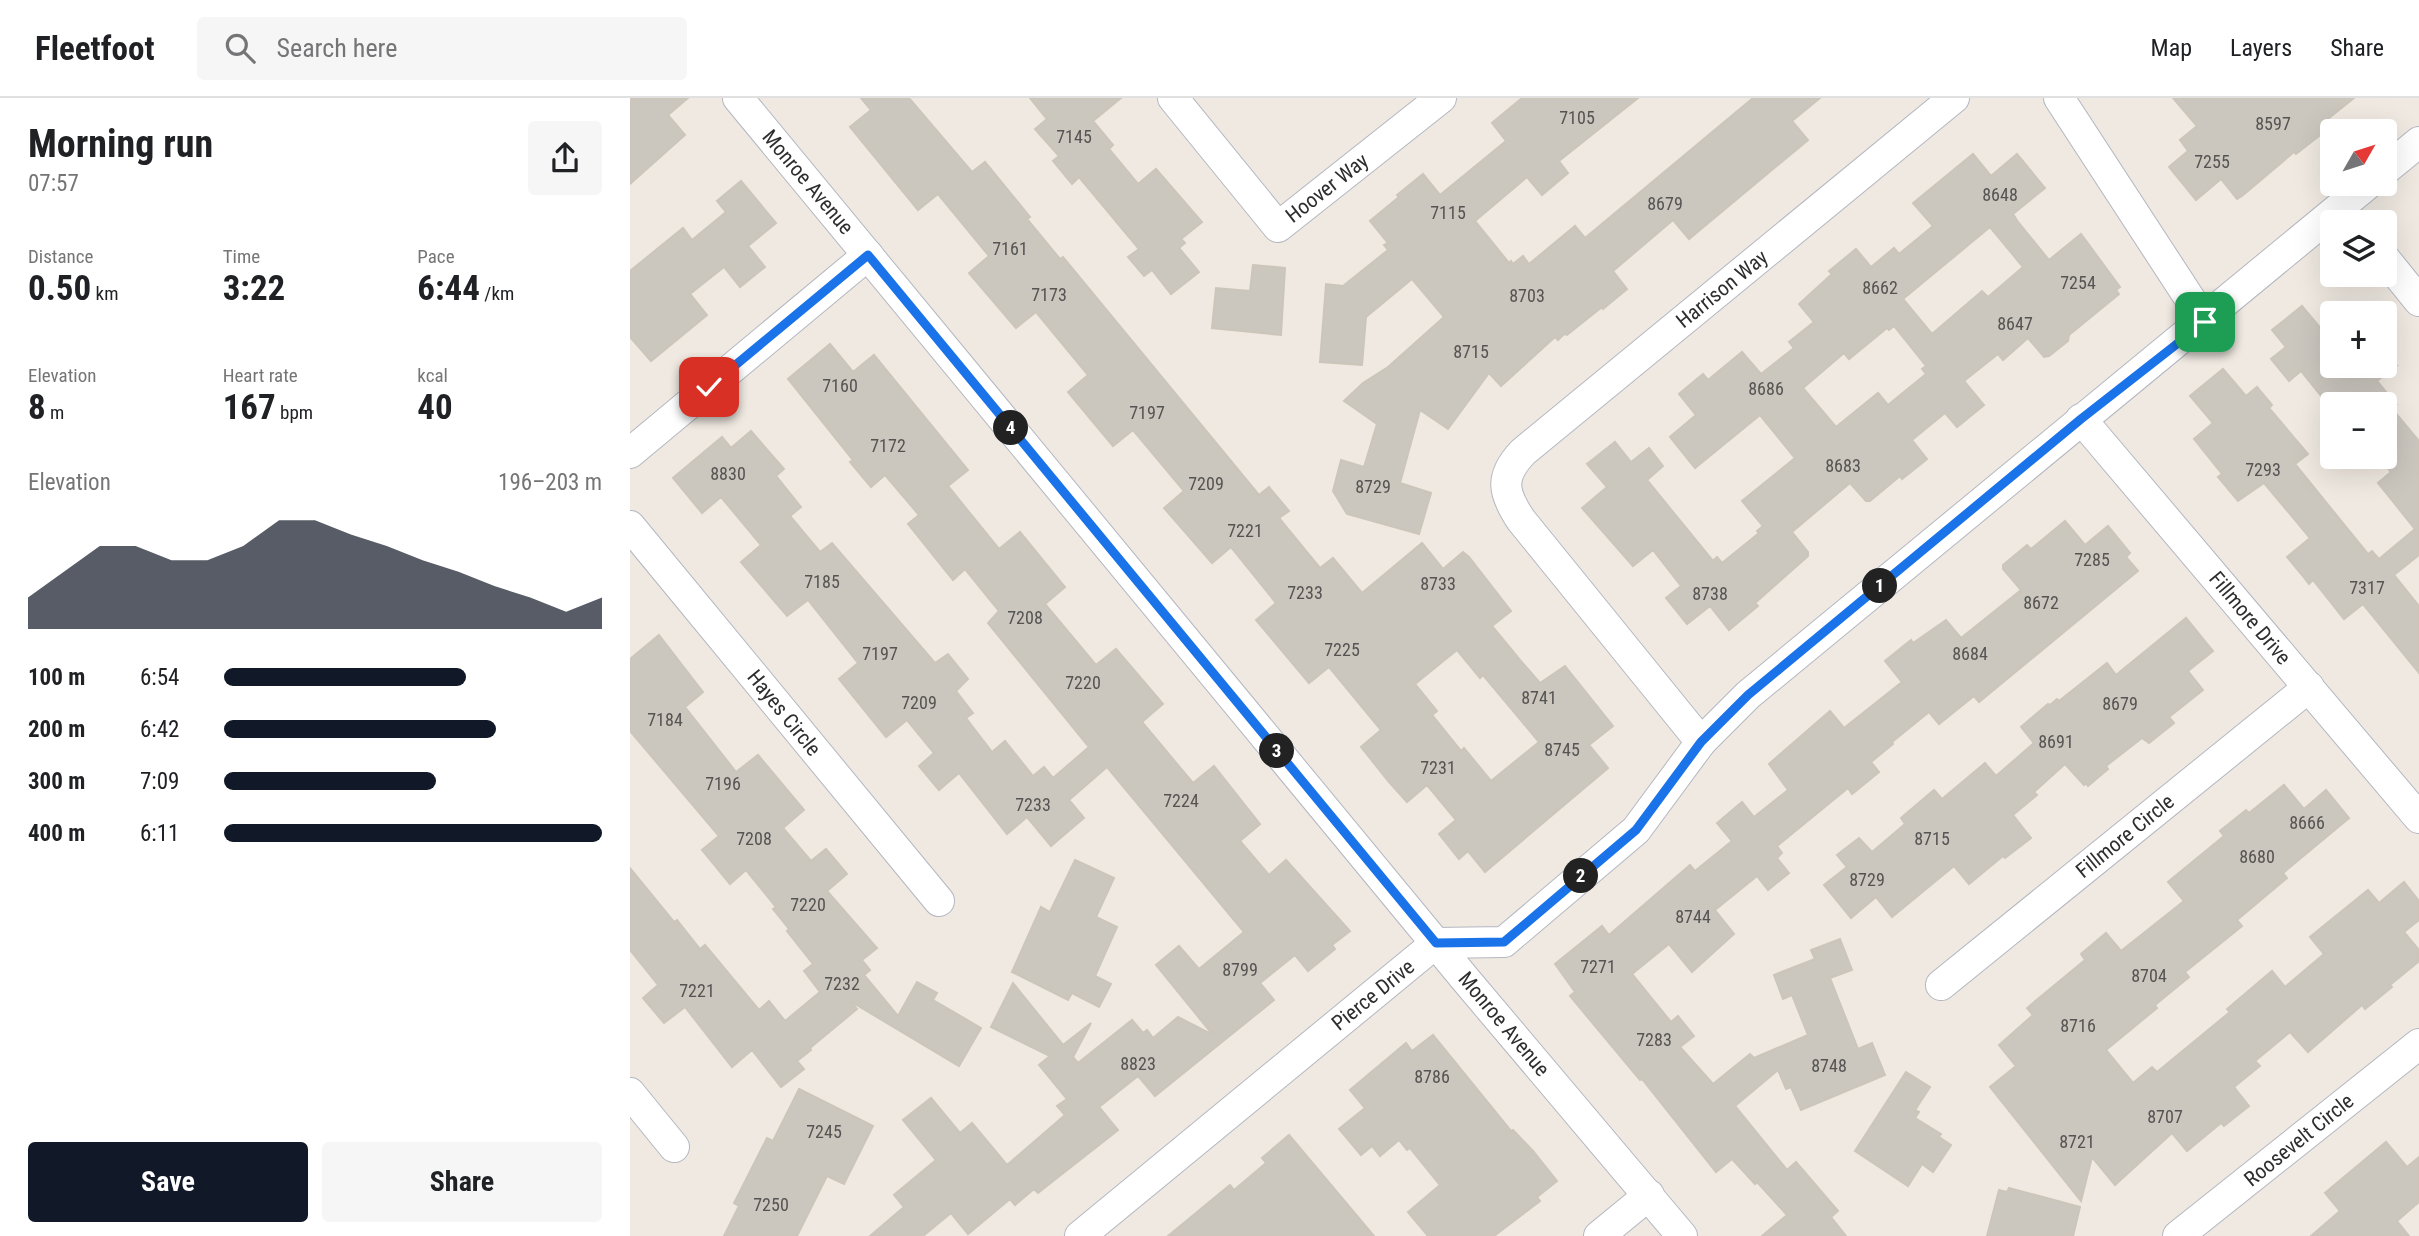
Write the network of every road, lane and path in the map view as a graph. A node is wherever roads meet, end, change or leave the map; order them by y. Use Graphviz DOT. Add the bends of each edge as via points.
graph roads {
  1 [pos="738,98"];
  2 [pos="1173,98"];
  3 [pos="1441,98"];
  4 [pos="1954,98"];
  5 [pos="2059,98"];
  6 [pos="2419,142"];
  7 [pos="2398,159"];
  8 [pos="2320,236"];
  9 [pos="868,255"];
  10 [pos="2397,274"];
  11 [pos="2419,301"];
  12 [pos="2205,322"];
  13 [pos="2081,419"];
  14 [pos="630,453"];
  15 [pos="630,526"];
  16 [pos="2309,687"];
  17 [pos="1701,742"];
  18 [pos="2419,818"];
  19 [pos="939,901"];
  20 [pos="1436,943"];
  21 [pos="1941,985"];
  22 [pos="2419,1044"];
  23 [pos="630,1093"];
  24 [pos="674,1147"];
  25 [pos="1649,1195"];
  26 [pos="1080,1236"];
  27 [pos="1599,1236"];
  28 [pos="1682,1236"];
  29 [pos="2178,1236"];
  1 -- 9 [label="street, Monroe Avenue"];
  2 -- 3 [label="street, Hoover Way" via="1278,227"];
  4 -- 17 [label="street, Harrison Way" via="1523,452 1498,492"];
  5 -- 12 [label="street"];
  6 -- 7 [label="street"];
  8 -- 12 [label="street"];
  9 -- 14 [label="street"];
  9 -- 20 [label="street, Monroe Avenue"];
  10 -- 11 [label="street"];
  12 -- 13 [label="street"];
  13 -- 16 [label="street, Fillmore Drive"];
  13 -- 17 [label="street" via="1748,695"];
  15 -- 19 [label="street, Hayes Circle"];
  16 -- 18 [label="street, Fillmore Drive"];
  16 -- 21 [label="street, Fillmore Circle"];
  17 -- 20 [label="street" via="1636,830 1504,942"];
  20 -- 25 [label="street, Monroe Avenue"];
  20 -- 26 [label="street, Pierce Drive"];
  22 -- 29 [label="street, Roosevelt Circle"];
  23 -- 24 [label="street"];
  25 -- 27 [label="street"];
  25 -- 28 [label="street, Monroe Avenue"];
}
